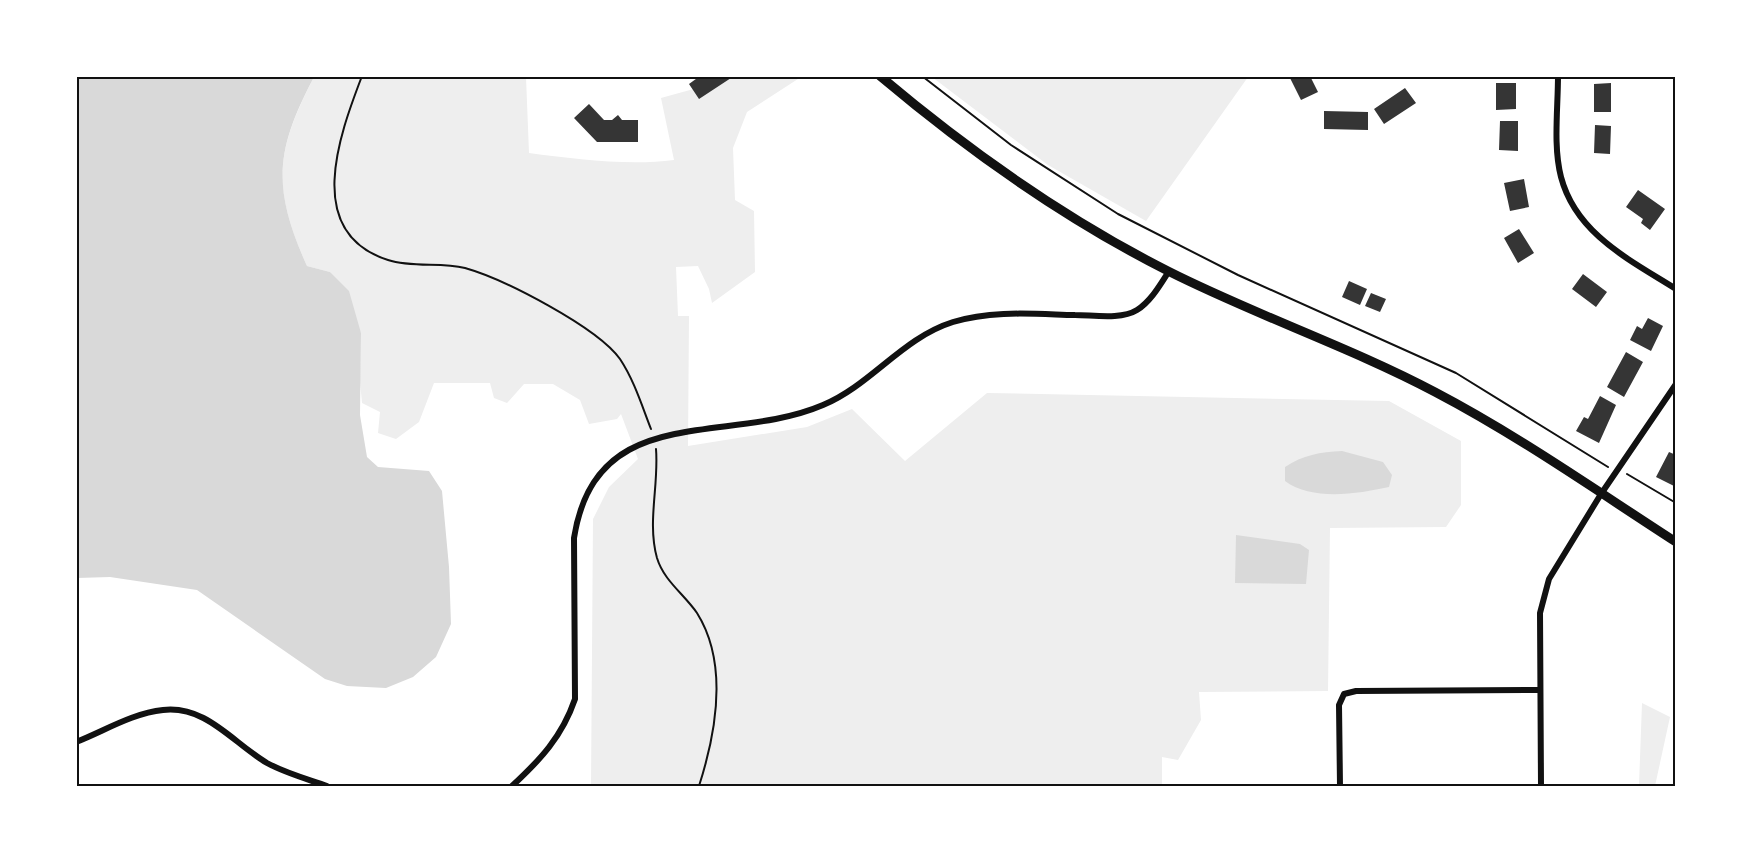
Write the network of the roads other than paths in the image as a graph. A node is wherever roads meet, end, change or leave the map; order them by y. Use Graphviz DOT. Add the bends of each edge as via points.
graph roads {
  1 [pos="880,76"];
  2 [pos="1558,76"];
  3 [pos="1169,271"];
  4 [pos="1676,289"];
  5 [pos="1676,384"];
  6 [pos="1601,494"];
  7 [pos="1676,542"];
  8 [pos="1540,690"];
  9 [pos="76,742"];
  10 [pos="327,786"];
  11 [pos="512,786"];
  12 [pos="1340,786"];
  13 [pos="1541,786"];
  1 -- 3 [label="main road" via="1026,188"];
  2 -- 4 [label="street" via="1558,153 1568,199 1596,235"];
  3 -- 6 [label="main road" via="1434,391"];
  3 -- 11 [label="street" via="1146,304 1128,314 982,315 952,322 923,335 850,391 824,405 768,421 654,438 627,449 585,495 578,516 574,538 575,699 550,749"];
  5 -- 6 [label="street"];
  6 -- 7 [label="main road"];
  6 -- 8 [label="street" via="1559,560 1543,597"];
  8 -- 12 [label="street" via="1344,694 1339,705"];
  8 -- 13 [label="street"];
  9 -- 10 [label="street" via="140,716 163,710 184,711 205,718 269,764"];
}
